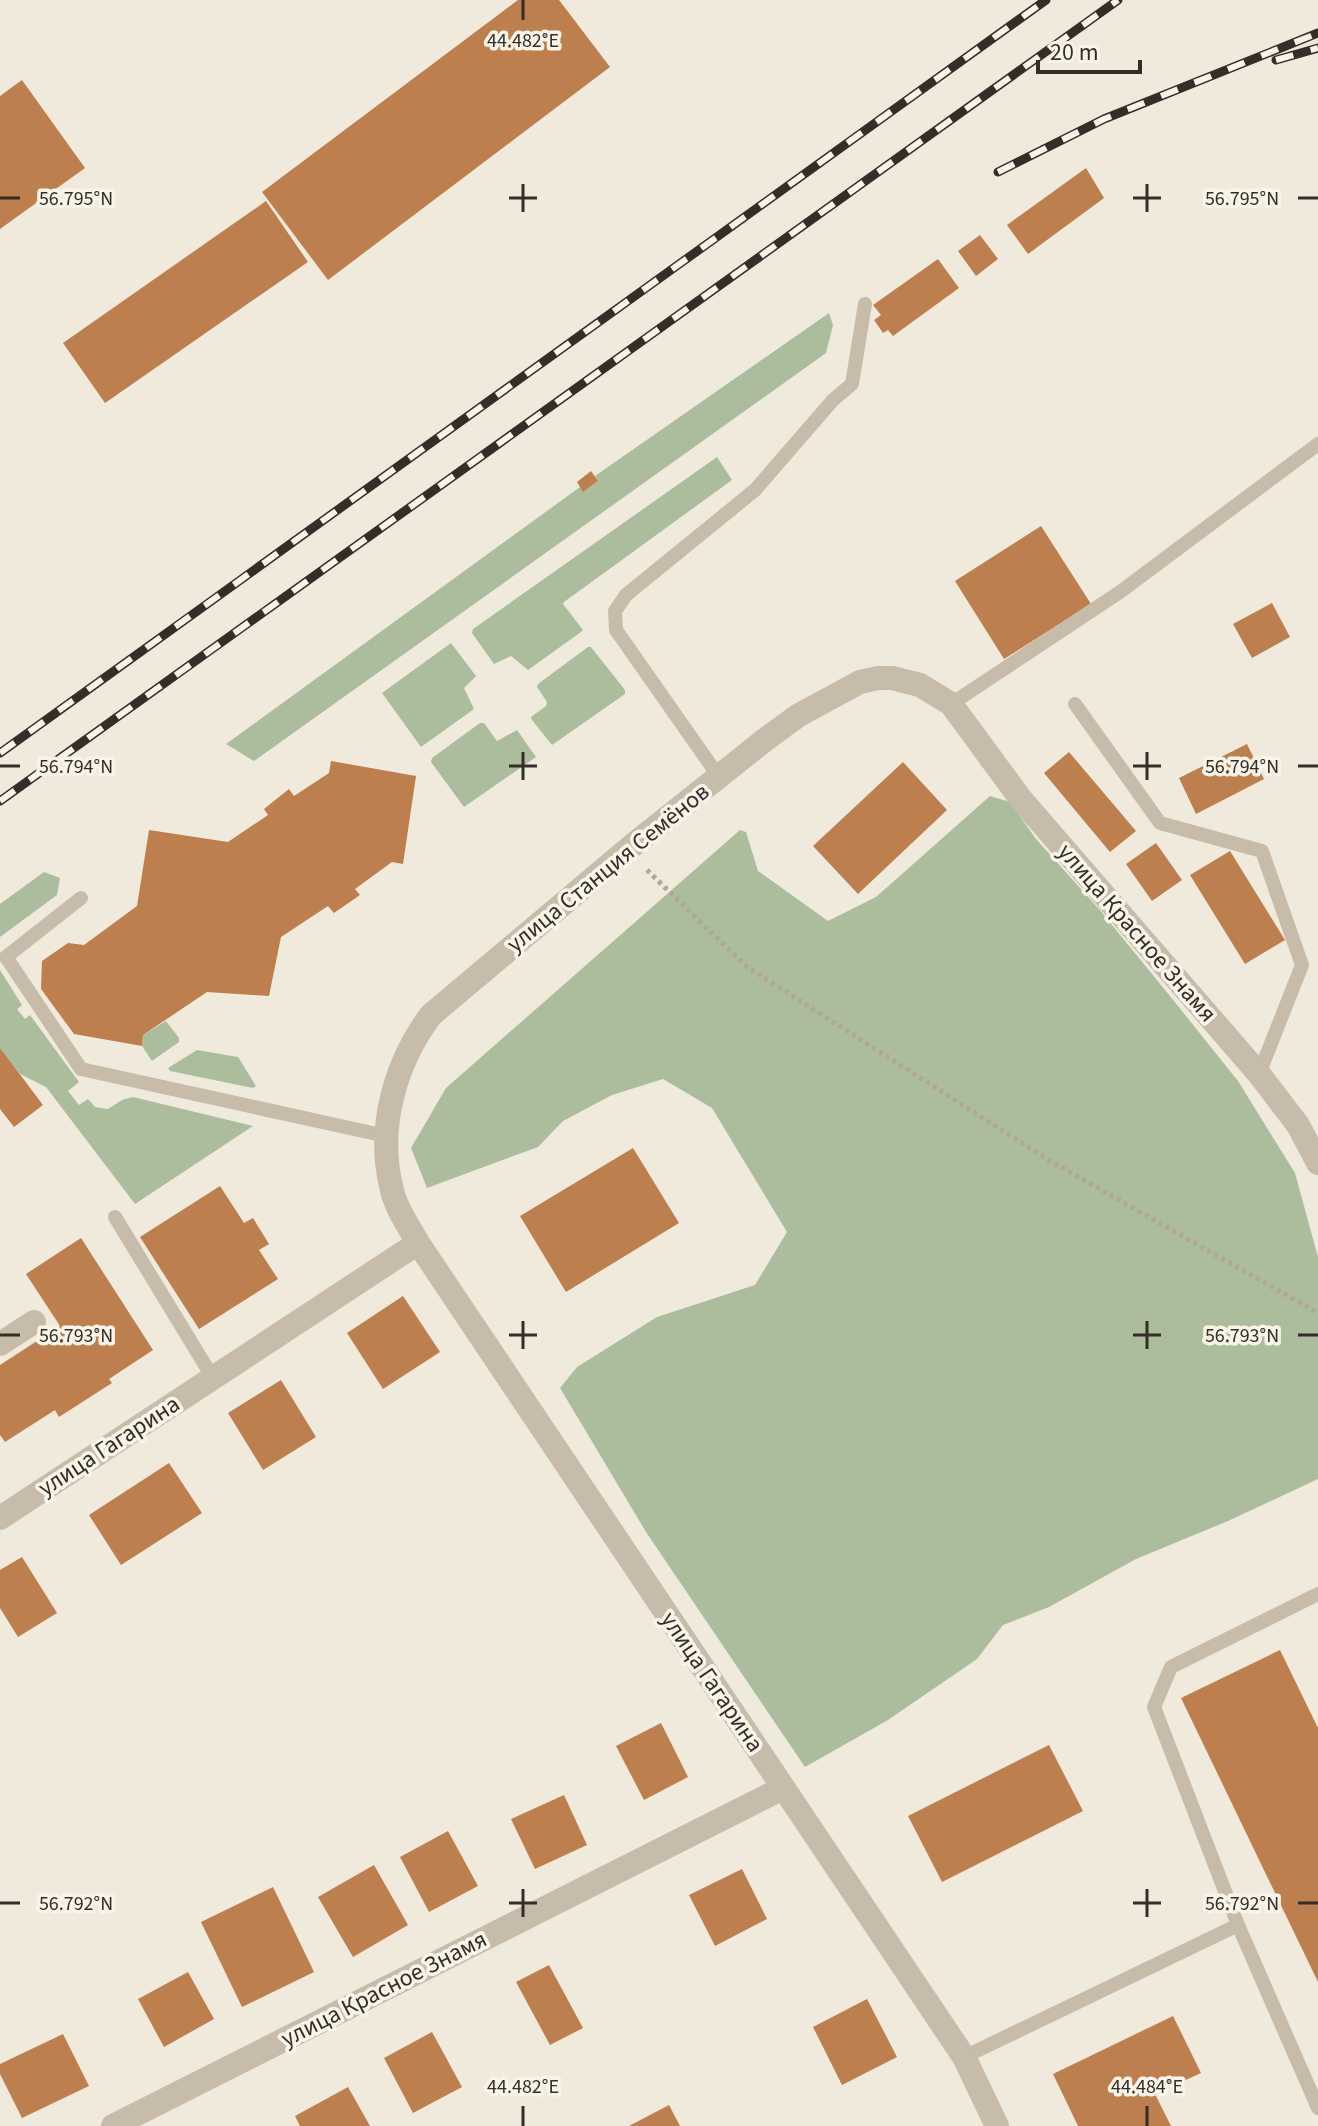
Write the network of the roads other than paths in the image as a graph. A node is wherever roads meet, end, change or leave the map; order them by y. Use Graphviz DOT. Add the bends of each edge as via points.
graph roads {
  1 [pos="865,304"];
  2 [pos="1318,444"];
  3 [pos="951,704"];
  4 [pos="1075,704"];
  5 [pos="719,777"];
  6 [pos="81,898"];
  7 [pos="1259,1074"];
  8 [pos="386,1136"];
  9 [pos="1318,1163"];
  10 [pos="391,1187"];
  11 [pos="115,1217"];
  12 [pos="418,1243"];
  13 [pos="34,1322"];
  14 [pos="0,1344"];
  15 [pos="213,1378"];
  16 [pos="0,1518"];
  17 [pos="1318,1594"];
  18 [pos="783,1788"];
  19 [pos="1238,1925"];
  20 [pos="964,2057"];
  21 [pos="1318,2108"];
  22 [pos="113,2126"];
  23 [pos="997,2126"];
  1 -- 5 [label="lane" via="852,384 755,490 626,595 615,611 616,630"];
  2 -- 3 [label="lane" via="1120,592"];
  3 -- 5 [label="street, улица Станция Семёнов" via="907,681 860,682 799,715"];
  3 -- 7 [label="street, улица Красное Знамя" via="1020,798"];
  4 -- 7 [label="lane" via="1160,823 1262,851 1302,965"];
  5 -- 8 [label="street, улица Станция Семёнов" via="431,1015 400,1067"];
  6 -- 8 [label="lane" via="6,957 81,1069"];
  7 -- 9 [label="street, улица Красное Знамя" via="1298,1125"];
  8 -- 10 [label="street, улица Станция Семёнов"];
  10 -- 12 [label="street, улица Гагарина"];
  11 -- 15 [label="lane"];
  12 -- 15 [label="street, улица Гагарина"];
  12 -- 18 [label="street, улица Гагарина"];
  13 -- 14 [label="street"];
  15 -- 16 [label="street, улица Гагарина"];
  17 -- 19 [label="lane" via="1171,1667 1154,1707"];
  18 -- 20 [label="street, улица Гагарина"];
  18 -- 22 [label="street, улица Красное Знамя"];
  19 -- 20 [label="lane"];
  19 -- 21 [label="lane"];
  20 -- 23 [label="street, улица Гагарина"];
}
